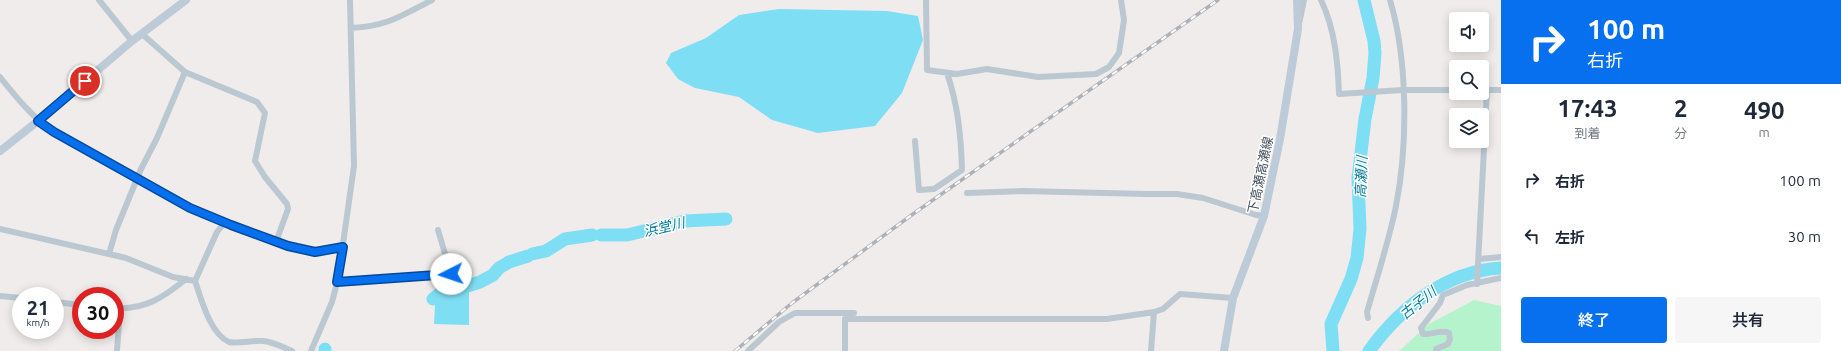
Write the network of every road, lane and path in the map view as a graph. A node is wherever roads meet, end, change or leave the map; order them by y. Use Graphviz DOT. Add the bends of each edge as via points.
graph roads {
  1 [pos="99,0"];
  2 [pos="186,0"];
  3 [pos="350,0"];
  4 [pos="432,0"];
  5 [pos="926,0"];
  6 [pos="1121,0"];
  7 [pos="1298,0"];
  8 [pos="1304,0"];
  9 [pos="1321,0"];
  10 [pos="1390,0"];
  11 [pos="351,28"];
  12 [pos="1298,29"];
  13 [pos="142,34"];
  14 [pos="132,41"];
  15 [pos="185,72"];
  16 [pos="947,73"];
  17 [pos="0,77"];
  18 [pos="1401,90"];
  19 [pos="1449,90"];
  20 [pos="1489,90"];
  21 [pos="1501,90"];
  22 [pos="1485,100"];
  23 [pos="38,121"];
  24 [pos="915,140"];
  25 [pos="0,151"];
  26 [pos="138,179"];
  27 [pos="967,193"];
  28 [pos="1264,216"];
  29 [pos="226,222"];
  30 [pos="0,229"];
  31 [pos="438,230"];
  32 [pos="276,242"];
  33 [pos="343,247"];
  34 [pos="108,254"];
  35 [pos="1501,257"];
  36 [pos="1478,260"];
  37 [pos="1501,278"];
  38 [pos="186,279"];
  39 [pos="195,281"];
  40 [pos="337,282"];
  41 [pos="1477,284"];
  42 [pos="0,296"];
  43 [pos="12,297"];
  44 [pos="1233,298"];
  45 [pos="124,308"];
  46 [pos="1154,312"];
  47 [pos="854,313"];
  48 [pos="1368,318"];
  49 [pos="117,339"];
  50 [pos="1436,349"];
  51 [pos="117,351"];
  52 [pos="292,351"];
  53 [pos="311,351"];
  54 [pos="748,351"];
  55 [pos="845,351"];
  56 [pos="1151,351"];
  57 [pos="1224,351"];
  1 -- 14 [label="street"];
  2 -- 13 [label="main road"];
  3 -- 11 [label="street"];
  4 -- 11 [label="street" via="382,24"];
  5 -- 16 [label="street" via="927,70"];
  6 -- 16 [label="street" via="1124,20 1119,52 1109,67 1096,74 1038,77 987,69"];
  7 -- 12 [label="main road, 下高瀬高瀬線"];
  8 -- 12 [label="street"];
  9 -- 18 [label="street" via="1329,17 1339,94"];
  10 -- 18 [label="street" via="1398,44"];
  11 -- 33 [label="street" via="354,166"];
  12 -- 28 [label="main road, 下高瀬高瀬線"];
  13 -- 14 [label="main road"];
  13 -- 15 [label="street"];
  14 -- 23 [label="main road"];
  15 -- 26 [label="street"];
  15 -- 32 [label="street" via="257,102 265,113 255,161 287,204 288,209"];
  16 -- 24 [label="street" via="955,95 960,127 962,170 934,189 919,190"];
  17 -- 23 [label="street"];
  18 -- 19 [label="street"];
  18 -- 48 [label="street" via="1404,113 1396,206"];
  20 -- 21 [label="street"];
  22 -- 36 [label="street"];
  23 -- 25 [label="main road"];
  23 -- 26 [label="street"];
  26 -- 29 [label="street" via="190,208"];
  26 -- 34 [label="street"];
  27 -- 28 [label="street" via="1024,191 1177,194 1204,198"];
  28 -- 44 [label="main road, 下高瀬高瀬線"];
  29 -- 32 [label="street"];
  29 -- 39 [label="street" via="217,232"];
  30 -- 34 [label="street"];
  31 -- 40 [label="street" via="451,274"];
  32 -- 33 [label="street" via="315,252"];
  33 -- 40 [label="street"];
  34 -- 38 [label="street" via="126,258 173,277"];
  35 -- 36 [label="street"];
  36 -- 41 [label="street"];
  37 -- 41 [label="street"];
  38 -- 39 [label="street"];
  38 -- 45 [label="street" via="153,303"];
  39 -- 52 [label="street" via="204,308 220,335 230,342 263,341"];
  40 -- 53 [label="street" via="332,302"];
  41 -- 50 [label="street" via="1466,285 1443,295 1421,328 1423,334 1444,331 1449,333 1448,344"];
  42 -- 43 [label="street"];
  44 -- 46 [label="street" via="1180,294 1163,309"];
  44 -- 57 [label="main road, 下高瀬高瀬線"];
  46 -- 55 [label="street" via="1107,319 845,319"];
  46 -- 56 [label="street"];
  47 -- 54 [label="street" via="795,313 779,322"];
  49 -- 51 [label="street"];
}
